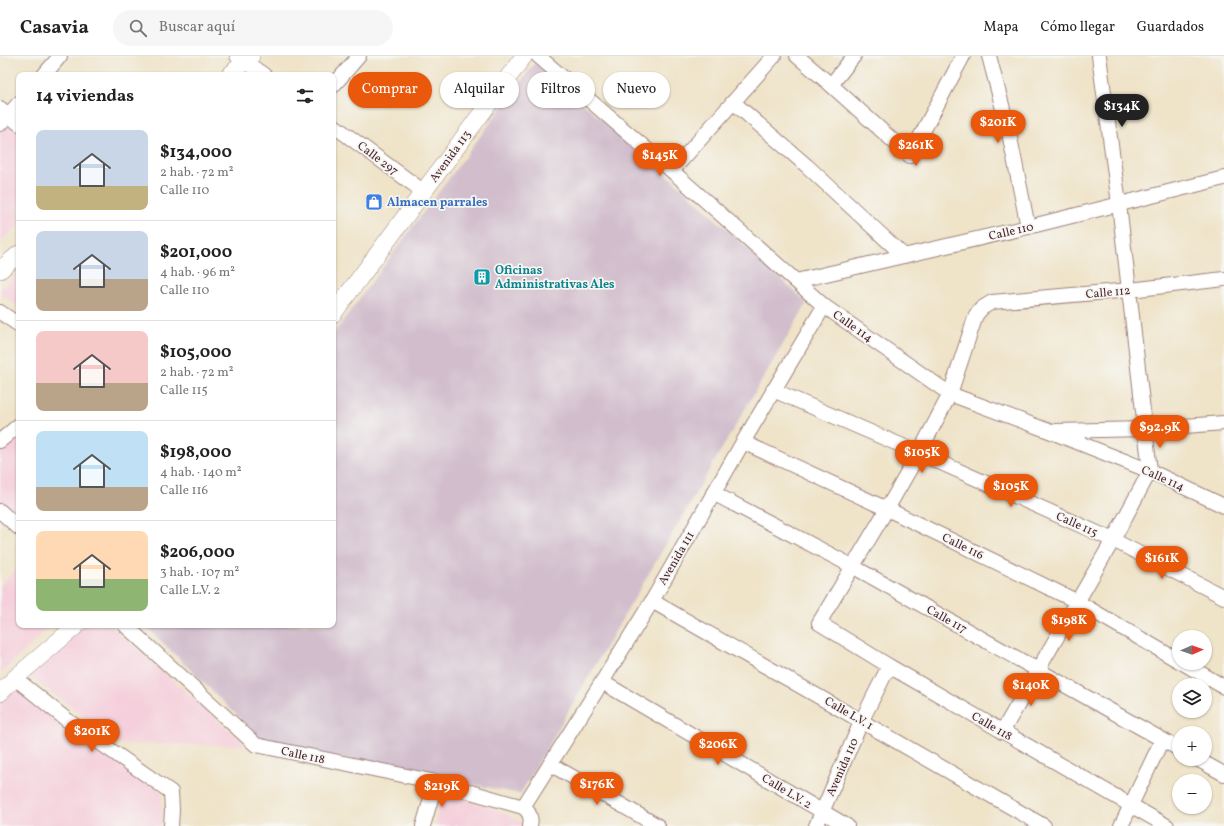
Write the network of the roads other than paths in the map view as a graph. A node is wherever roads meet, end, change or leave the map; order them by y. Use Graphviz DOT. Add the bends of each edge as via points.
graph roads {
  1 [pos="60,56"];
  2 [pos="359,56"];
  3 [pos="524,56"];
  4 [pos="538,56"];
  5 [pos="774,56"];
  6 [pos="797,56"];
  7 [pos="854,56"];
  8 [pos="963,56"];
  9 [pos="989,56"];
  10 [pos="1099,56"];
  11 [pos="244,58"];
  12 [pos="47,72"];
  13 [pos="232,72"];
  14 [pos="260,72"];
  15 [pos="336,83"];
  16 [pos="831,85"];
  17 [pos="733,102"];
  18 [pos="16,107"];
  19 [pos="7,118"];
  20 [pos="336,127"];
  21 [pos="672,171"];
  22 [pos="1224,178"];
  23 [pos="424,192"];
  24 [pos="1119,204"];
  25 [pos="1028,227"];
  26 [pos="904,256"];
  27 [pos="16,257"];
  28 [pos="0,270"];
  29 [pos="1224,279"];
  30 [pos="796,281"];
  31 [pos="1130,290"];
  32 [pos="824,306"];
  33 [pos="336,310"];
  34 [pos="0,312"];
  35 [pos="16,323"];
  36 [pos="773,390"];
  37 [pos="950,394"];
  38 [pos="1224,423"];
  39 [pos="16,428"];
  40 [pos="1145,429"];
  41 [pos="1050,431"];
  42 [pos="0,441"];
  43 [pos="743,442"];
  44 [pos="919,453"];
  45 [pos="1150,471"];
  46 [pos="713,494"];
  47 [pos="1224,506"];
  48 [pos="887,509"];
  49 [pos="0,511"];
  50 [pos="16,525"];
  51 [pos="1113,540"];
  52 [pos="852,566"];
  53 [pos="1224,597"];
  54 [pos="652,601"];
  55 [pos="1076,602"];
  56 [pos="73,628"];
  57 [pos="128,628"];
  58 [pos="1172,657"];
  59 [pos="889,666"];
  60 [pos="1038,670"];
  61 [pos="1195,670"];
  62 [pos="15,678"];
  63 [pos="602,682"];
  64 [pos="1224,687"];
  65 [pos="0,693"];
  66 [pos="862,720"];
  67 [pos="1002,732"];
  68 [pos="1162,740"];
  69 [pos="1172,745"];
  70 [pos="550,764"];
  71 [pos="1210,766"];
  72 [pos="1224,774"];
  73 [pos="436,782"];
  74 [pos="1131,806"];
  75 [pos="523,807"];
  76 [pos="822,812"];
  77 [pos="171,826"];
  78 [pos="424,826"];
  79 [pos="530,826"];
  80 [pos="658,826"];
  81 [pos="816,826"];
  82 [pos="847,826"];
  83 [pos="1044,826"];
  84 [pos="1121,826"];
  85 [pos="1167,826"];
  1 -- 12 [label="street"];
  2 -- 15 [label="street"];
  3 -- 23 [label="main road, Avenida 113"];
  4 -- 21 [label="street, Calle 114"];
  5 -- 17 [label="street"];
  6 -- 16 [label="street"];
  7 -- 16 [label="street"];
  8 -- 16 [label="street" via="910,156"];
  9 -- 25 [label="street" via="1008,128"];
  10 -- 24 [label="street"];
  11 -- 13 [label="main road"];
  11 -- 14 [label="street"];
  17 -- 21 [label="street"];
  17 -- 26 [label="street"];
  18 -- 19 [label="street"];
  20 -- 23 [label="street, Calle 297"];
  21 -- 30 [label="street, Calle 114"];
  22 -- 24 [label="street, Calle 110"];
  23 -- 33 [label="main road, Avenida 113"];
  24 -- 25 [label="street, Calle 110"];
  24 -- 31 [label="street"];
  25 -- 26 [label="street, Calle 110"];
  26 -- 30 [label="street, Calle 110"];
  27 -- 28 [label="main road"];
  29 -- 31 [label="street, Calle 112"];
  30 -- 32 [label="street, Calle 114"];
  31 -- 37 [label="street, Calle 112" via="992,302 976,315"];
  31 -- 40 [label="street"];
  32 -- 36 [label="street, Avenida 111"];
  32 -- 37 [label="street, Calle 114"];
  34 -- 35 [label="street"];
  36 -- 43 [label="street, Avenida 111"];
  36 -- 44 [label="street, Calle 115"];
  37 -- 41 [label="street, Calle 114"];
  37 -- 44 [label="street"];
  38 -- 40 [label="street"];
  39 -- 42 [label="street"];
  40 -- 41 [label="street"];
  40 -- 45 [label="street"];
  41 -- 45 [label="street, Calle 114"];
  43 -- 46 [label="street, Avenida 111"];
  43 -- 48 [label="street, Calle 116"];
  44 -- 48 [label="street"];
  44 -- 51 [label="street, Calle 115"];
  45 -- 47 [label="street, Calle 114"];
  45 -- 51 [label="street"];
  46 -- 52 [label="street, Calle 117"];
  46 -- 54 [label="street, Avenida 111"];
  48 -- 52 [label="street"];
  48 -- 55 [label="street, Calle 116"];
  49 -- 50 [label="street"];
  51 -- 53 [label="street, Calle 115"];
  51 -- 55 [label="street"];
  52 -- 59 [label="street, Calle 118" via="819,623"];
  52 -- 60 [label="street, Calle 117"];
  54 -- 63 [label="street, Avenida 111"];
  54 -- 66 [label="street, Calle L.V. 1"];
  55 -- 58 [label="street, Calle 116"];
  55 -- 60 [label="street"];
  56 -- 62 [label="main road"];
  57 -- 73 [label="street, Calle 118" via="256,745"];
  59 -- 66 [label="street, Avenida 110"];
  59 -- 67 [label="street, Calle 118"];
  60 -- 67 [label="street"];
  60 -- 68 [label="street, Calle 117"];
  61 -- 64 [label="street"];
  62 -- 65 [label="main road"];
  62 -- 77 [label="street" via="67,720 171,792"];
  63 -- 70 [label="street, Avenida 111"];
  63 -- 76 [label="street, Calle L.V. 2"];
  66 -- 76 [label="street, Avenida 110"];
  66 -- 83 [label="street, Calle L.V. 1"];
  67 -- 74 [label="street, Calle 118"];
  68 -- 69 [label="street, Calle 117"];
  68 -- 74 [label="street"];
  70 -- 75 [label="street, Avenida 111"];
  70 -- 80 [label="street"];
  71 -- 72 [label="street"];
  73 -- 75 [label="street, Calle 118"];
  73 -- 78 [label="street"];
  74 -- 84 [label="street"];
  74 -- 85 [label="street, Calle 118"];
  75 -- 79 [label="street" via="530,814"];
  76 -- 81 [label="street, Avenida 110"];
  76 -- 82 [label="street, Calle L.V. 2"];
}
